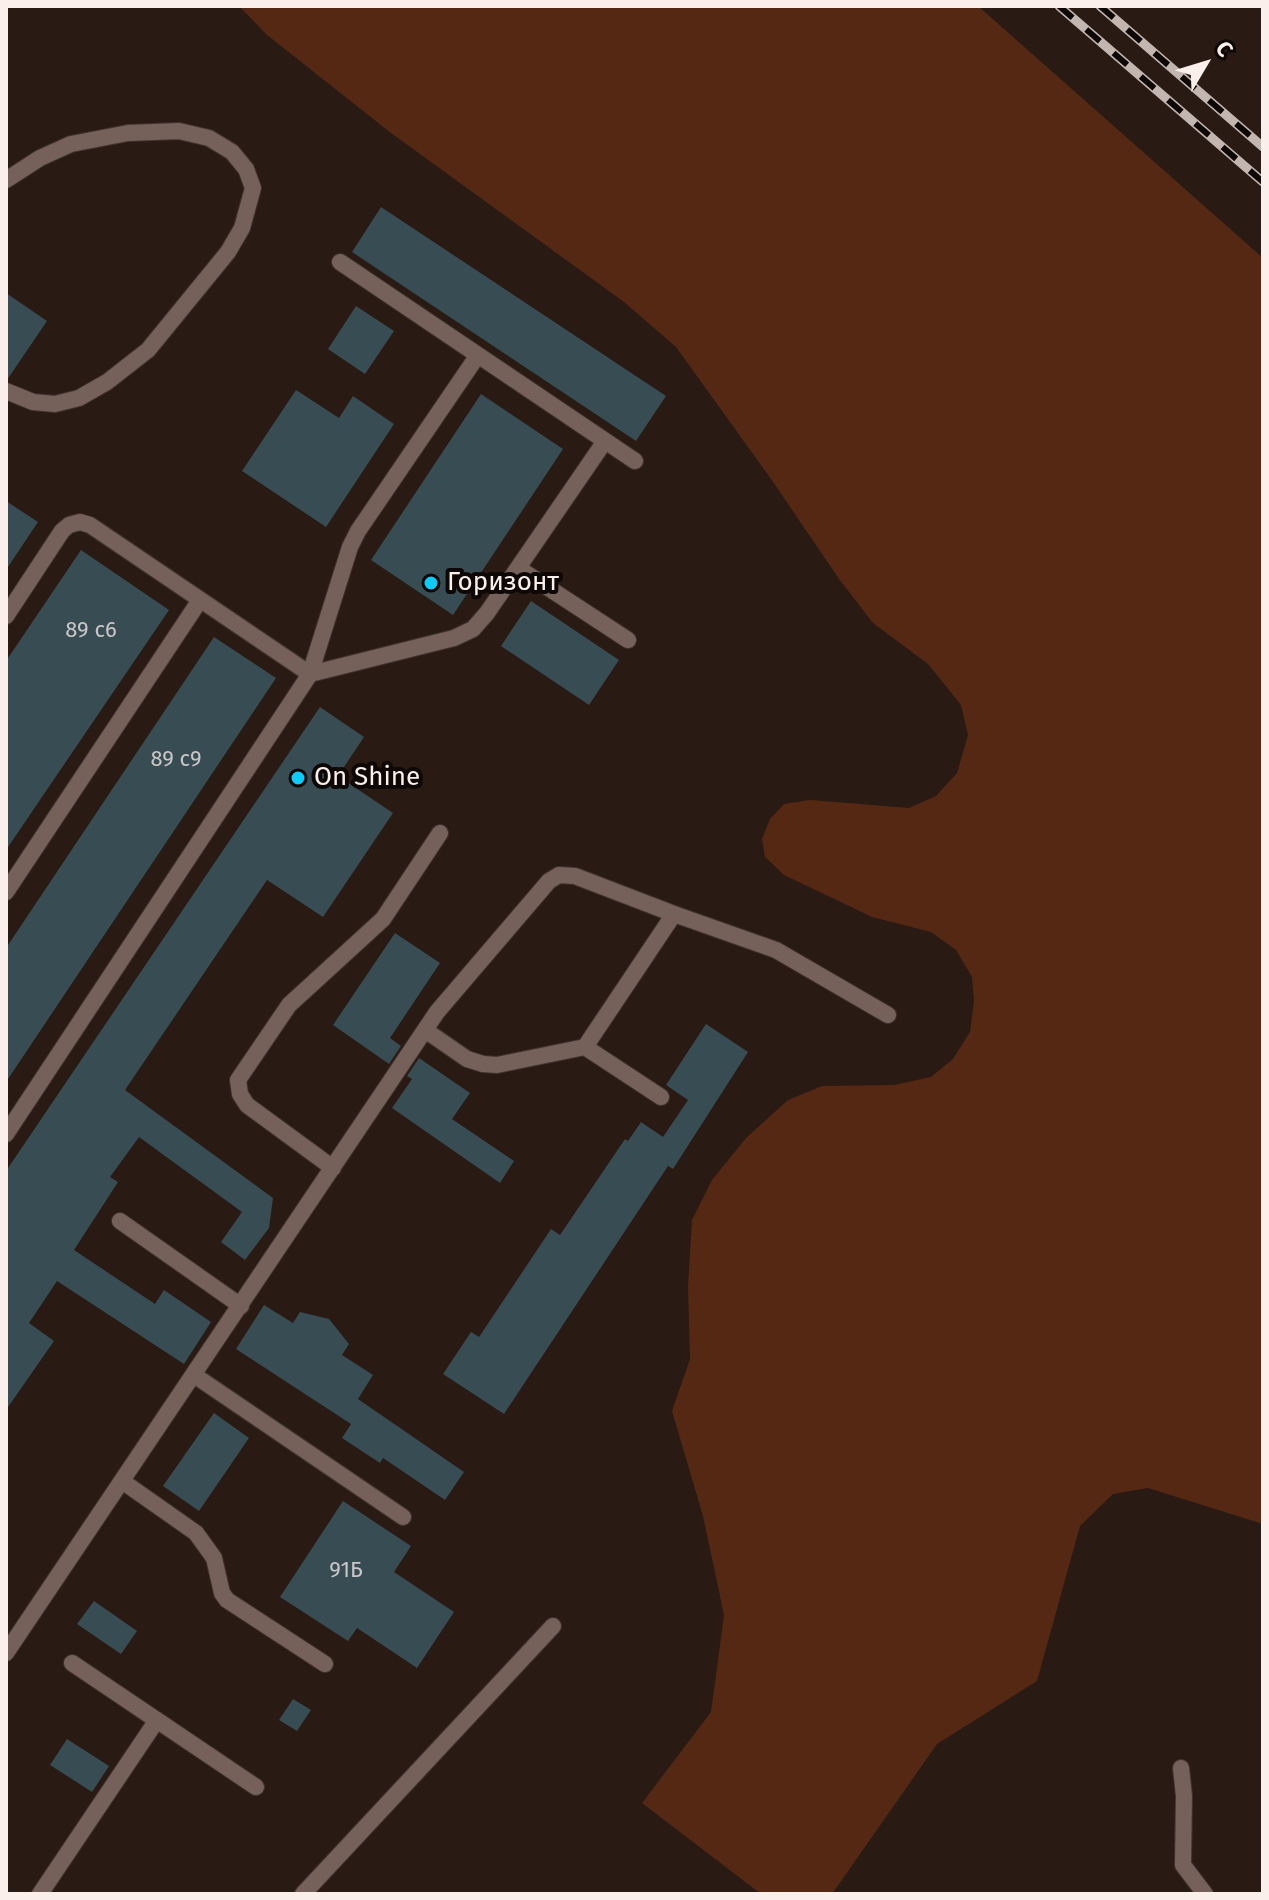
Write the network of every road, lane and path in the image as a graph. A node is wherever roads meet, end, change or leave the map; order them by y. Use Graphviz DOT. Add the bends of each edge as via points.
graph roads {
  1 [pos="6,180"];
  2 [pos="340,262"];
  3 [pos="478,355"];
  4 [pos="6,391"];
  5 [pos="605,441"];
  6 [pos="635,461"];
  7 [pos="518,568"];
  8 [pos="200,600"];
  9 [pos="6,616"];
  10 [pos="628,640"];
  11 [pos="310,674"];
  12 [pos="440,833"];
  13 [pos="6,892"];
  14 [pos="674,914"];
  15 [pos="888,1015"];
  16 [pos="425,1030"];
  17 [pos="585,1047"];
  18 [pos="661,1097"];
  19 [pos="6,1134"];
  20 [pos="333,1168"];
  21 [pos="120,1221"];
  22 [pos="241,1306"];
  23 [pos="194,1375"];
  24 [pos="122,1481"];
  25 [pos="403,1517"];
  26 [pos="553,1626"];
  27 [pos="6,1653"];
  28 [pos="72,1663"];
  29 [pos="325,1664"];
  30 [pos="157,1720"];
  31 [pos="1181,1768"];
  32 [pos="256,1787"];
  33 [pos="40,1894"];
  34 [pos="303,1894"];
  35 [pos="1205,1894"];
  1 -- 4 [label="lane" via="71,144 128,133 179,131 209,138 232,152 253,188 242,228 228,252 148,350 79,398 33,402"];
  2 -- 3 [label="lane"];
  3 -- 5 [label="lane"];
  3 -- 11 [label="lane" via="358,531"];
  5 -- 6 [label="lane"];
  5 -- 7 [label="lane"];
  7 -- 10 [label="lane"];
  7 -- 11 [label="lane" via="473,629"];
  8 -- 9 [label="lane" via="80,522 62,531"];
  8 -- 11 [label="lane"];
  8 -- 13 [label="lane"];
  11 -- 19 [label="lane"];
  12 -- 20 [label="lane" via="383,919 289,1005 238,1080 247,1105"];
  14 -- 15 [label="lane" via="776,950"];
  14 -- 16 [label="lane" via="575,876 559,875"];
  14 -- 17 [label="lane"];
  16 -- 17 [label="lane" via="467,1059 497,1065"];
  16 -- 20 [label="lane"];
  17 -- 18 [label="lane"];
  20 -- 22 [label="lane"];
  21 -- 22 [label="lane"];
  22 -- 23 [label="lane"];
  23 -- 24 [label="lane"];
  23 -- 25 [label="lane"];
  24 -- 27 [label="lane"];
  24 -- 29 [label="lane" via="196,1533 214,1558 227,1600"];
  26 -- 34 [label="lane"];
  28 -- 30 [label="lane"];
  30 -- 32 [label="lane"];
  30 -- 33 [label="lane"];
  31 -- 35 [label="lane" via="1183,1865"];
}
